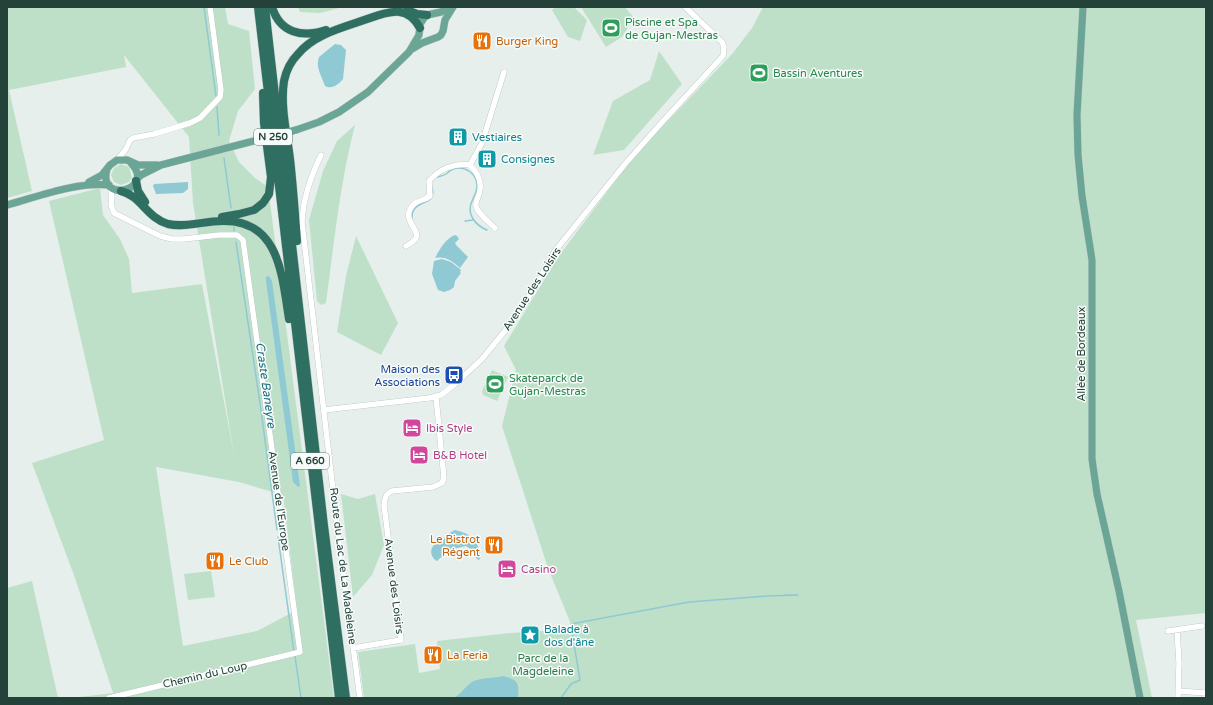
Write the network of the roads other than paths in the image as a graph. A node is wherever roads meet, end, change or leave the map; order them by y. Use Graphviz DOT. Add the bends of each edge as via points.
graph roads {
  1 [pos="210,7"];
  2 [pos="258,7"];
  3 [pos="265,7"];
  4 [pos="272,7"];
  5 [pos="449,7"];
  6 [pos="453,7"];
  7 [pos="685,7"];
  8 [pos="1083,7"];
  9 [pos="431,15"];
  10 [pos="444,24"];
  11 [pos="420,28"];
  12 [pos="431,39"];
  13 [pos="266,50"];
  14 [pos="409,52"];
  15 [pos="504,72"];
  16 [pos="126,149"];
  17 [pos="321,155"];
  18 [pos="117,160"];
  19 [pos="131,162"];
  20 [pos="161,164"];
  21 [pos="470,165"];
  22 [pos="107,169"];
  23 [pos="136,181"];
  24 [pos="79,186"];
  25 [pos="110,186"];
  26 [pos="121,191"];
  27 [pos="112,197"];
  28 [pos="7,205"];
  29 [pos="283,224"];
  30 [pos="495,228"];
  31 [pos="406,246"];
  32 [pos="303,336"];
  33 [pos="436,396"];
  34 [pos="324,410"];
  35 [pos="311,464"];
  36 [pos="1202,626"];
  37 [pos="1177,630"];
  38 [pos="1168,632"];
  39 [pos="353,648"];
  40 [pos="300,652"];
  41 [pos="1178,691"];
  42 [pos="1206,693"];
  43 [pos="109,698"];
  44 [pos="339,698"];
  45 [pos="346,698"];
  46 [pos="360,698"];
  47 [pos="1140,698"];
  48 [pos="1178,698"];
  1 -- 16 [label="street" via="220,97 197,120 130,140"];
  2 -- 13 [label="highway, N 250"];
  3 -- 13 [label="highway, N 250"];
  4 -- 9 [label="highway" via="283,26 293,32 304,34 320,32 388,7"];
  5 -- 9 [label="main road"];
  6 -- 10 [label="main road"];
  7 -- 33 [label="street, Avenue des Loisirs" via="722,42 723,56 625,164 555,251 520,311 493,346 455,384 443,394"];
  8 -- 47 [label="main road, Allée de Bordeaux" via="1077,115 1078,155 1092,260 1092,459"];
  9 -- 10 [label="main road" via="441,18"];
  9 -- 11 [label="main road" via="422,21"];
  10 -- 12 [label="main road" via="441,35"];
  11 -- 12 [label="main road" via="424,35"];
  11 -- 14 [label="main road"];
  11 -- 32 [label="highway" via="415,20 405,14 396,11 383,13 315,40 298,53 287,71 283,102 299,263"];
  12 -- 14 [label="main road"];
  13 -- 23 [label="highway" via="261,75 271,183 269,194 263,203 254,210 239,214 168,220 156,214 147,205"];
  13 -- 29 [label="highway, N 250"];
  13 -- 32 [label="highway, A 660"];
  14 -- 20 [label="main road, bridge" via="384,78 353,104 325,120 296,130"];
  15 -- 21 [label="street" via="482,143"];
  16 -- 18 [label="street"];
  16 -- 19 [label="street"];
  17 -- 34 [label="street, Route du Lac de La Madeleine" via="311,178 302,210 302,222"];
  18 -- 19 [label="main road"];
  18 -- 22 [label="main road"];
  19 -- 20 [label="main road" via="138,165"];
  19 -- 23 [label="main road" via="136,170"];
  20 -- 23 [label="main road" via="141,175"];
  21 -- 30 [label="street" via="480,181 476,206"];
  21 -- 31 [label="street" via="456,164 434,175 429,181 430,196 418,201 410,210 409,220 417,237"];
  22 -- 24 [label="main road" via="99,178"];
  22 -- 25 [label="main road" via="106,178"];
  23 -- 26 [label="main road" via="131,188"];
  24 -- 25 [label="main road"];
  24 -- 28 [label="main road"];
  25 -- 26 [label="main road"];
  25 -- 27 [label="street, Avenue de l'Europe"];
  26 -- 27 [label="street"];
  26 -- 35 [label="highway" via="131,194 150,213 165,223 177,225 224,220 238,222 252,227 270,243 280,268"];
  27 -- 40 [label="street, Avenue de l'Europe" via="114,213 160,236 184,239 237,235 243,240"];
  29 -- 35 [label="highway, A 660"];
  32 -- 45 [label="highway, A 660"];
  33 -- 34 [label="street"];
  33 -- 39 [label="street, Avenue des Loisirs" via="444,478 442,483 433,487 392,491 384,498 401,640"];
  34 -- 39 [label="street, Route du Lac de La Madeleine"];
  35 -- 44 [label="highway, A 660"];
  36 -- 37 [label="street"];
  37 -- 38 [label="street"];
  37 -- 41 [label="street"];
  39 -- 46 [label="street, Route du Lac de La Madeleine"];
  40 -- 43 [label="street, Chemin du Loup"];
  41 -- 42 [label="street"];
  41 -- 48 [label="street"];
}
